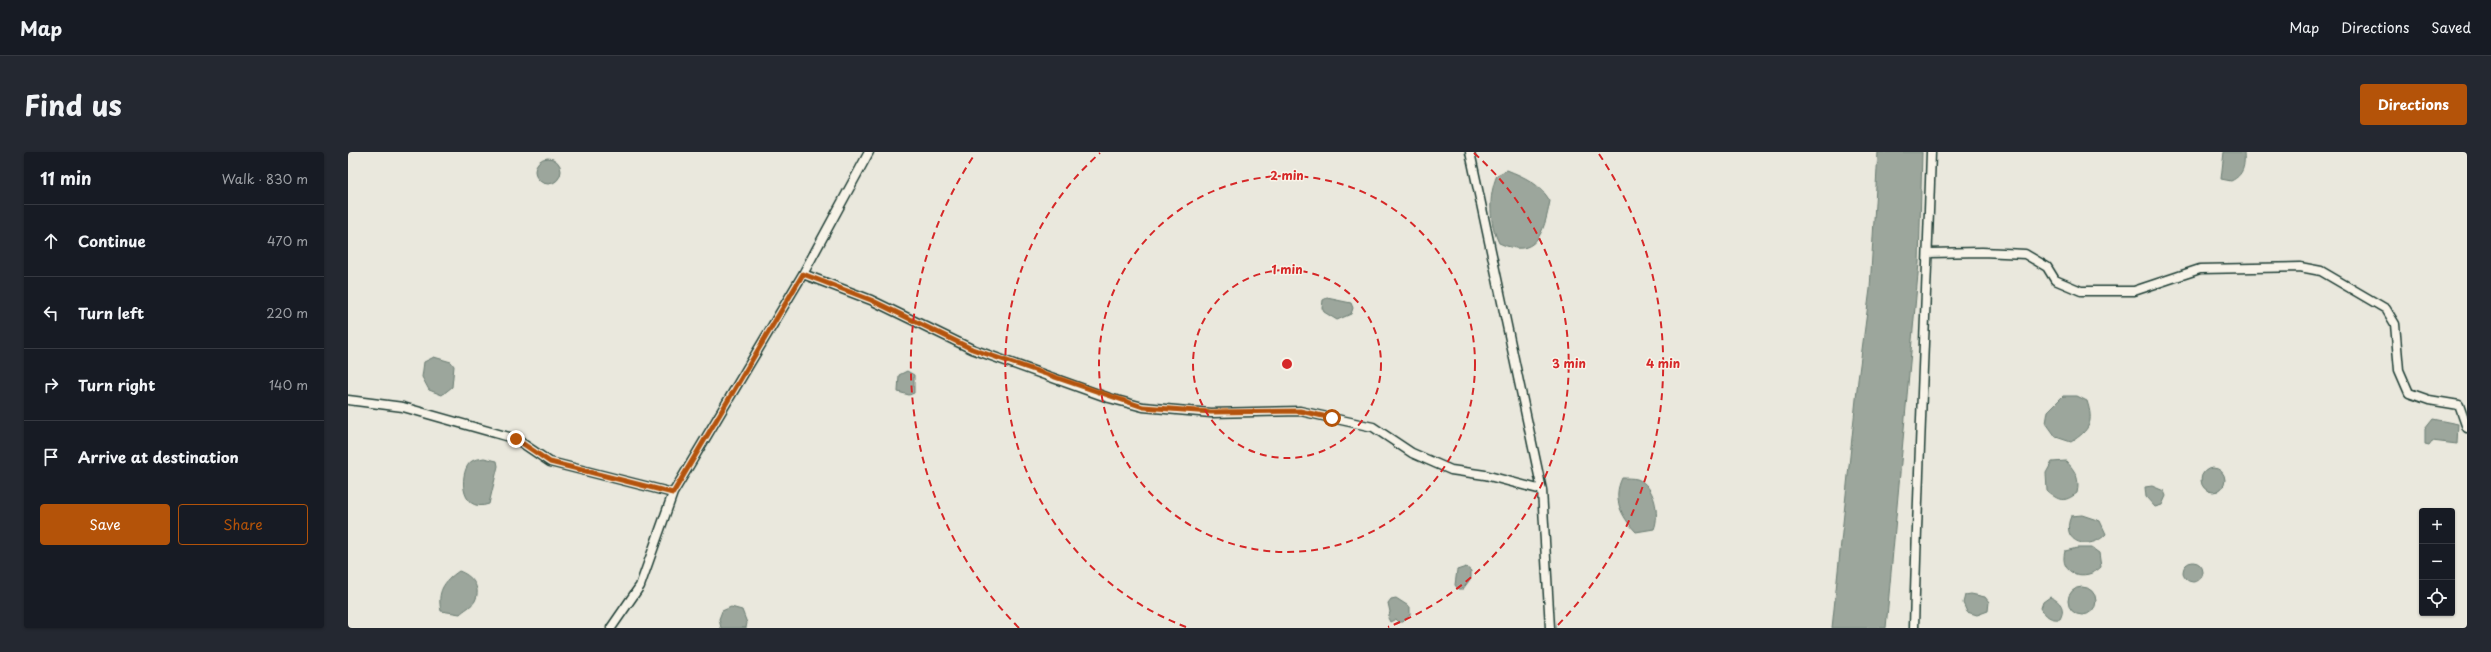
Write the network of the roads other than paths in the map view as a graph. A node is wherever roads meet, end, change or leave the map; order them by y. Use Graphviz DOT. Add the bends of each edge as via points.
graph roads {
  1 [pos="869,152"];
  2 [pos="1470,152"];
  3 [pos="1931,152"];
  4 [pos="1928,253"];
  5 [pos="803,274"];
  6 [pos="348,400"];
  7 [pos="2467,428"];
  8 [pos="1542,490"];
  9 [pos="673,493"];
  10 [pos="611,628"];
  11 [pos="1550,628"];
  12 [pos="1914,628"];
  1 -- 5 [label="street"];
  2 -- 8 [label="street"];
  3 -- 4 [label="street"];
  4 -- 7 [label="street" via="2025,254 2047,267 2055,280 2081,290 2134,290 2200,269 2300,267 2321,271 2386,309 2395,324 2399,370 2409,393 2429,400 2459,405"];
  4 -- 12 [label="street" via="1918,443"];
  5 -- 8 [label="street" via="871,300 972,349 1110,398 1143,407 1211,412 1300,411 1373,427 1412,452 1451,470 1485,475"];
  5 -- 9 [label="street"];
  6 -- 9 [label="street" via="404,407 516,439 550,462"];
  8 -- 11 [label="street"];
  9 -- 10 [label="street" via="640,586"];
}
